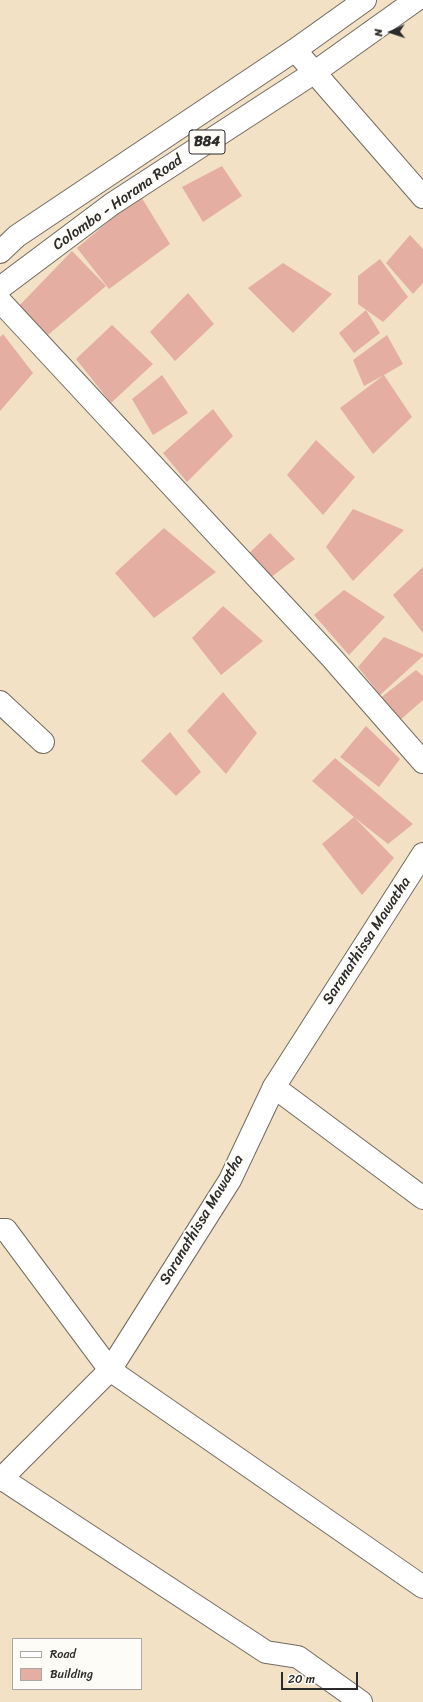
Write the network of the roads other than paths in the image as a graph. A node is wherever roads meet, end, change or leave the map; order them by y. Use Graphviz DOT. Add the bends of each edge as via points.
graph roads {
  1 [pos="365,0"];
  2 [pos="416,0"];
  3 [pos="296,50"];
  4 [pos="315,72"];
  5 [pos="423,197"];
  6 [pos="0,252"];
  7 [pos="0,288"];
  8 [pos="0,301"];
  9 [pos="0,702"];
  10 [pos="42,742"];
  11 [pos="423,762"];
  12 [pos="423,854"];
  13 [pos="274,1087"];
  14 [pos="423,1198"];
  15 [pos="0,1230"];
  16 [pos="110,1370"];
  17 [pos="1,1479"];
  18 [pos="423,1587"];
  19 [pos="361,1702"];
  1 -- 3 [label="street, Colombo - Horana Road / B84"];
  2 -- 4 [label="street, Colombo - Horana Road / B84"];
  3 -- 4 [label="street"];
  3 -- 6 [label="street, Colombo - Horana Road / B84" via="17,236"];
  4 -- 5 [label="street"];
  4 -- 7 [label="street, Colombo - Horana Road / B84" via="112,204"];
  8 -- 11 [label="street" via="331,657"];
  9 -- 10 [label="street"];
  12 -- 13 [label="street, Saranathissa Mawatha"];
  13 -- 14 [label="street"];
  13 -- 16 [label="street, Saranathissa Mawatha" via="230,1180"];
  15 -- 16 [label="street" via="6,1230"];
  16 -- 17 [label="street, Saranathissa Mawatha"];
  16 -- 18 [label="street"];
  17 -- 19 [label="street" via="266,1652 298,1657"];
}
